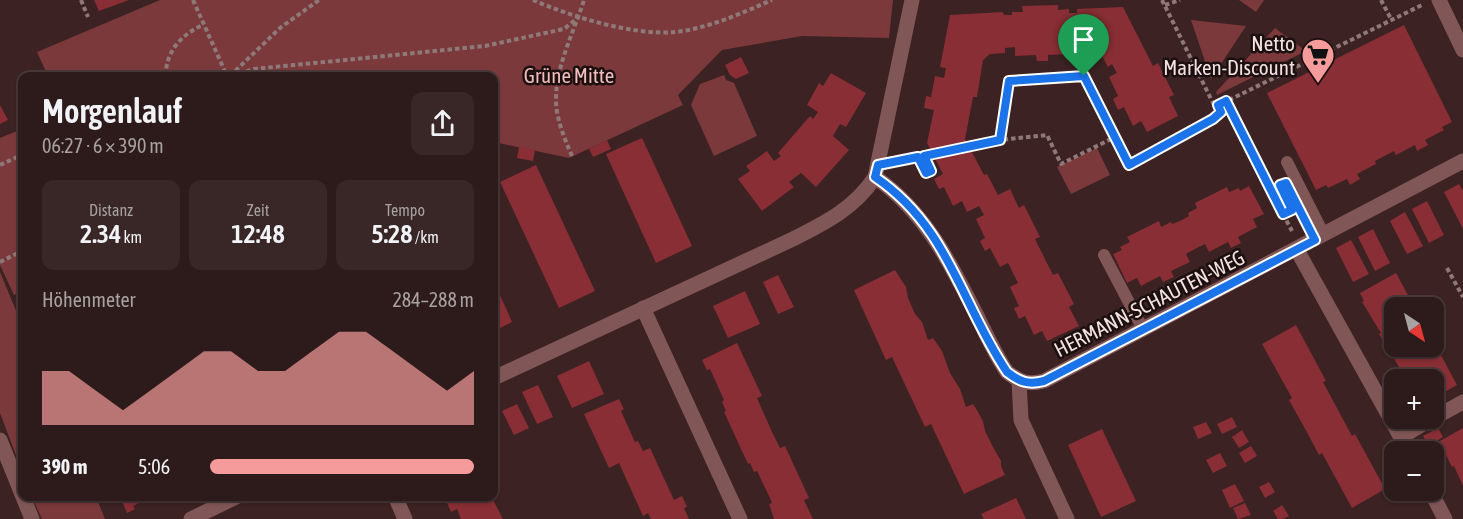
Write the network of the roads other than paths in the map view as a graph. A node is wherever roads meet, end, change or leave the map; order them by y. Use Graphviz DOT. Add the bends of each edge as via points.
graph roads {
  1 [pos="912,0"];
  2 [pos="1438,0"];
  3 [pos="1463,50"];
  4 [pos="1463,161"];
  5 [pos="1287,162"];
  6 [pos="876,171"];
  7 [pos="1324,236"];
  8 [pos="1297,250"];
  9 [pos="1104,255"];
  10 [pos="643,308"];
  11 [pos="1143,330"];
  12 [pos="498,376"];
  13 [pos="1019,381"];
  14 [pos="1463,402"];
  15 [pos="1444,412"];
  16 [pos="1415,429"];
  17 [pos="1401,437"];
  18 [pos="0,440"];
  19 [pos="1403,441"];
  20 [pos="18,484"];
  21 [pos="25,501"];
  22 [pos="228,501"];
  23 [pos="397,501"];
  24 [pos="1436,501"];
  25 [pos="32,519"];
  26 [pos="191,519"];
  27 [pos="405,519"];
  28 [pos="740,519"];
  29 [pos="1067,519"];
  30 [pos="1445,519"];
  1 -- 6 [label="street"];
  2 -- 3 [label="street"];
  4 -- 7 [label="street, HERMANN-SCHAUTEN-WEG"];
  5 -- 7 [label="lane"];
  6 -- 10 [label="street" via="867,189 831,220"];
  6 -- 13 [label="street" via="915,211 957,276 1000,362"];
  7 -- 8 [label="street, HERMANN-SCHAUTEN-WEG"];
  8 -- 11 [label="street, HERMANN-SCHAUTEN-WEG"];
  8 -- 17 [label="street"];
  9 -- 11 [label="lane"];
  10 -- 12 [label="street"];
  10 -- 28 [label="street"];
  11 -- 13 [label="street, HERMANN-SCHAUTEN-WEG" via="1044,381"];
  13 -- 29 [label="street" via="1021,420"];
  14 -- 15 [label="street"];
  16 -- 17 [label="street"];
  17 -- 19 [label="street"];
  18 -- 20 [label="street"];
  21 -- 25 [label="street"];
  22 -- 26 [label="street"];
  23 -- 27 [label="street"];
  24 -- 30 [label="street"];
}
